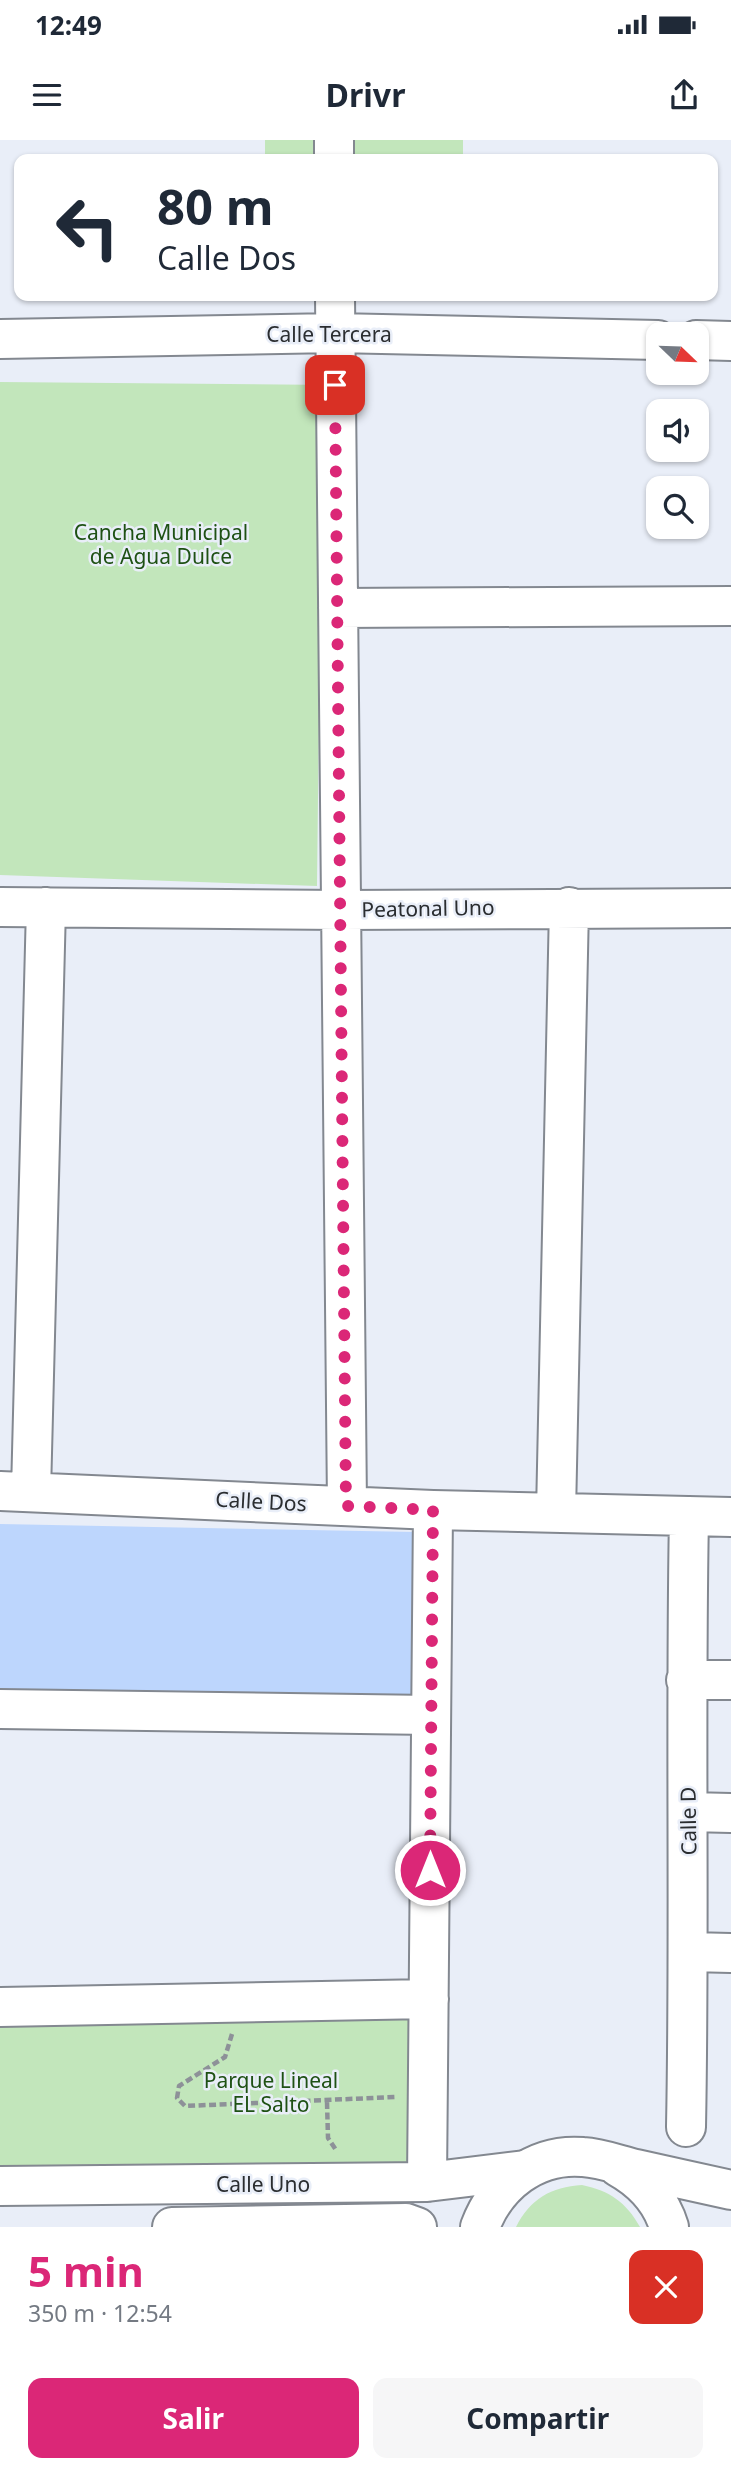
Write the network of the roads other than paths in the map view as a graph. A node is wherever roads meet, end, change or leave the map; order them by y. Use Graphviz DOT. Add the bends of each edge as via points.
graph roads {
  1 [pos="335,301"];
  2 [pos="335,333"];
  3 [pos="0,340"];
  4 [pos="646,340"];
  5 [pos="709,340"];
  6 [pos="731,341"];
  7 [pos="731,606"];
  8 [pos="338,608"];
  9 [pos="0,907"];
  10 [pos="46,907"];
  11 [pos="569,907"];
  12 [pos="731,908"];
  13 [pos="341,910"];
  14 [pos="15,1491"];
  15 [pos="346,1506"];
  16 [pos="433,1510"];
  17 [pos="556,1513"];
  18 [pos="689,1516"];
  19 [pos="731,1517"];
  20 [pos="686,1679"];
  21 [pos="731,1680"];
  22 [pos="0,1709"];
  23 [pos="431,1715"];
  24 [pos="689,1812"];
  25 [pos="731,1813"];
  26 [pos="690,1952"];
  27 [pos="731,1954"];
  28 [pos="429,1999"];
  29 [pos="0,2007"];
  30 [pos="686,2127"];
  31 [pos="614,2164"];
  32 [pos="525,2170"];
  33 [pos="427,2182"];
  34 [pos="0,2186"];
  35 [pos="731,2190"];
  36 [pos="172,2227"];
  37 [pos="417,2227"];
  38 [pos="480,2227"];
  39 [pos="669,2227"];
  1 -- 2 [label="main road"];
  2 -- 3 [label="main road, Calle Tercera"];
  2 -- 4 [label="main road, Calle Tercera"];
  2 -- 8 [label="main road"];
  5 -- 6 [label="main road"];
  7 -- 8 [label="main road"];
  8 -- 13 [label="main road"];
  9 -- 10 [label="main road, Peatonal Uno"];
  10 -- 13 [label="main road, Peatonal Uno"];
  10 -- 14 [label="main road"];
  11 -- 12 [label="main road, Peatonal Uno"];
  11 -- 13 [label="main road, Peatonal Uno"];
  11 -- 17 [label="main road"];
  13 -- 15 [label="main road"];
  14 -- 15 [label="main road, Calle Dos"];
  15 -- 16 [label="main road, Calle Dos"];
  16 -- 17 [label="main road, Calle Dos"];
  16 -- 23 [label="main road"];
  17 -- 18 [label="main road, Calle Dos"];
  18 -- 19 [label="main road, Calle Dos"];
  18 -- 20 [label="main road, Calle D"];
  20 -- 21 [label="main road"];
  20 -- 24 [label="main road, Calle D"];
  22 -- 23 [label="main road"];
  23 -- 28 [label="main road"];
  24 -- 25 [label="main road"];
  24 -- 26 [label="main road, Calle D"];
  26 -- 27 [label="main road"];
  26 -- 30 [label="main road, Calle D"];
  28 -- 29 [label="main road"];
  28 -- 33 [label="main road"];
  31 -- 32 [label="main road" via="569,2157"];
  31 -- 35 [label="main road"];
  31 -- 39 [label="main road" via="646,2186"];
  32 -- 33 [label="main road, Calle Uno"];
  32 -- 38 [label="main road" via="496,2195"];
  33 -- 34 [label="main road, Calle Uno"];
  36 -- 37 [label="main road, Calle Uno" via="407,2223"];
}
